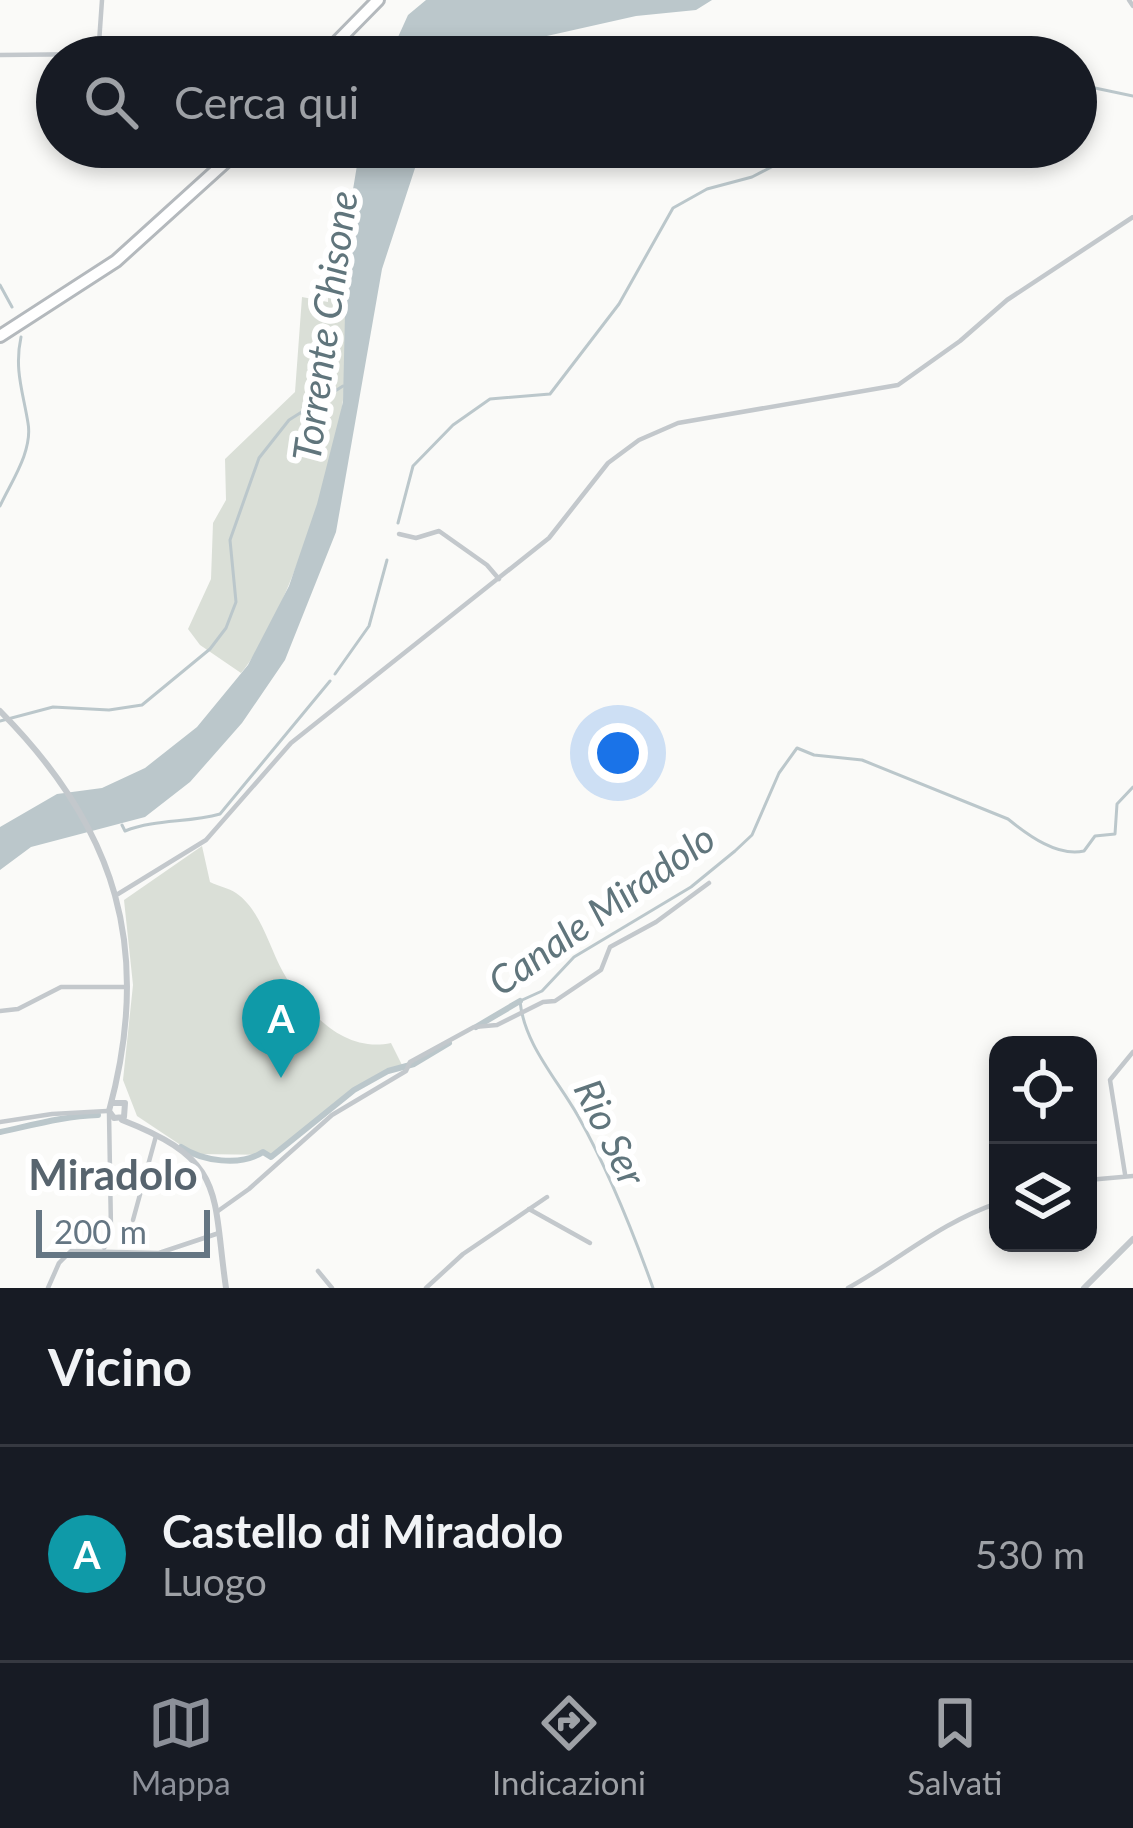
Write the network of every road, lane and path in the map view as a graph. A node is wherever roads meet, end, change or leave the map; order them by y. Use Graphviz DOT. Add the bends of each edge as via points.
graph roads {
  1 [pos="102,0"];
  2 [pos="382,0"];
  3 [pos="99,36"];
  4 [pos="347,36"];
  5 [pos="0,55"];
  6 [pos="36,55"];
  7 [pos="217,168"];
  8 [pos="1133,217"];
  9 [pos="0,332"];
  10 [pos="399,534"];
  11 [pos="499,579"];
  12 [pos="0,711"];
  13 [pos="709,884"];
  14 [pos="118,894"];
  15 [pos="129,987"];
  16 [pos="0,1011"];
  17 [pos="1133,1052"];
  18 [pos="116,1079"];
  19 [pos="126,1108"];
  20 [pos="110,1109"];
  21 [pos="118,1119"];
  22 [pos="0,1122"];
  23 [pos="137,1126"];
  24 [pos="110,1132"];
  25 [pos="156,1136"];
  26 [pos="1129,1175"];
  27 [pos="1097,1179"];
  28 [pos="547,1197"];
  29 [pos="989,1207"];
  30 [pos="529,1209"];
  31 [pos="218,1211"];
  32 [pos="133,1220"];
  33 [pos="219,1233"];
  34 [pos="1133,1239"];
  35 [pos="590,1243"];
  36 [pos="99,1250"];
  37 [pos="318,1271"];
  38 [pos="49,1288"];
  39 [pos="226,1288"];
  40 [pos="332,1288"];
  41 [pos="426,1288"];
  42 [pos="848,1288"];
  43 [pos="1084,1288"];
  1 -- 3 [label="street"];
  2 -- 4 [label="highway"];
  5 -- 6 [label="street"];
  7 -- 9 [label="highway" via="116,261"];
  8 -- 11 [label="street" via="898,385 660,428 608,463 549,538"];
  10 -- 11 [label="street" via="439,531"];
  11 -- 14 [label="street" via="291,743 206,840"];
  12 -- 14 [label="street" via="64,785"];
  13 -- 31 [label="street" via="610,947 602,970 583,985 410,1061"];
  14 -- 15 [label="street"];
  15 -- 16 [label="street" via="61,987"];
  15 -- 18 [label="street"];
  17 -- 26 [label="street" via="1110,1080"];
  18 -- 19 [label="street"];
  18 -- 20 [label="street"];
  19 -- 20 [label="street"];
  19 -- 21 [label="street"];
  19 -- 23 [label="street"];
  20 -- 21 [label="street"];
  20 -- 22 [label="street"];
  20 -- 24 [label="street"];
  21 -- 23 [label="street"];
  21 -- 24 [label="street"];
  23 -- 25 [label="street"];
  24 -- 36 [label="street" via="110,1239"];
  25 -- 31 [label="street" via="207,1176"];
  25 -- 32 [label="street"];
  26 -- 27 [label="street"];
  28 -- 30 [label="street"];
  29 -- 42 [label="street" via="931,1233"];
  30 -- 35 [label="street"];
  30 -- 41 [label="street"];
  31 -- 33 [label="street"];
  33 -- 36 [label="street" via="158,1253"];
  33 -- 39 [label="street"];
  34 -- 43 [label="street"];
  36 -- 38 [label="street" via="68,1252"];
  37 -- 40 [label="street"];
}
